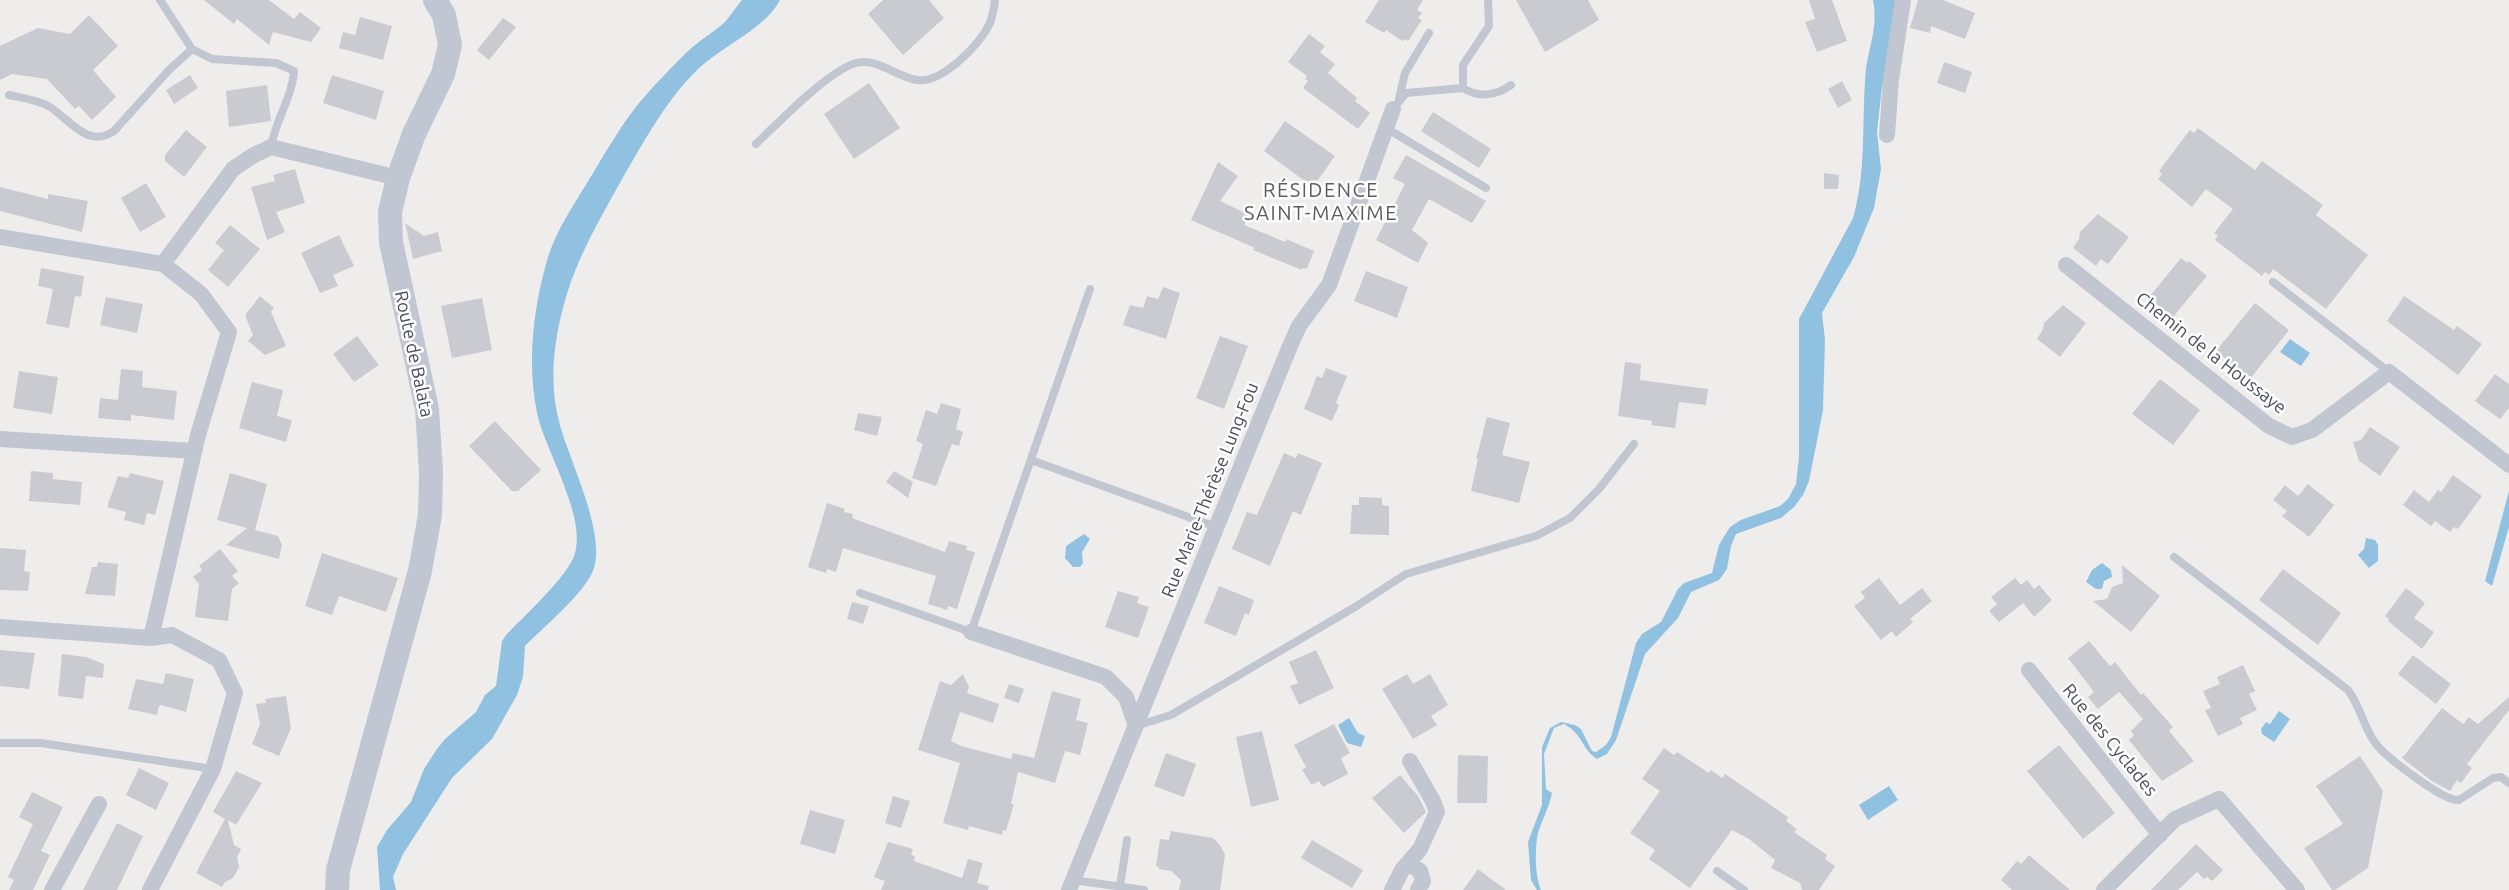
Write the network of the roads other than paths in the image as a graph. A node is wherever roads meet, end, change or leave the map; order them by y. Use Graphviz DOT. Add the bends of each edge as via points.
graph roads {
  1 [pos="160,0"];
  2 [pos="435,0"];
  3 [pos="994,0"];
  4 [pos="1488,0"];
  5 [pos="1903,0"];
  6 [pos="1429,33"];
  7 [pos="192,49"];
  8 [pos="1511,86"];
  9 [pos="1463,88"];
  10 [pos="9,95"];
  11 [pos="1396,104"];
  12 [pos="1386,128"];
  13 [pos="1887,135"];
  14 [pos="756,144"];
  15 [pos="272,147"];
  16 [pos="398,178"];
  17 [pos="1485,188"];
  18 [pos="0,237"];
  19 [pos="163,264"];
  20 [pos="2066,265"];
  21 [pos="2273,282"];
  22 [pos="1090,289"];
  23 [pos="2389,372"];
  24 [pos="0,439"];
  25 [pos="1634,444"];
  26 [pos="194,451"];
  27 [pos="1030,460"];
  28 [pos="2509,465"];
  29 [pos="1216,527"];
  30 [pos="2174,557"];
  31 [pos="860,593"];
  32 [pos="0,627"];
  33 [pos="971,632"];
  34 [pos="151,638"];
  35 [pos="2029,670"];
  36 [pos="1136,726"];
  37 [pos="0,743"];
  38 [pos="1410,761"];
  39 [pos="213,770"];
  40 [pos="2509,783"];
  41 [pos="99,804"];
  42 [pos="2160,835"];
  43 [pos="1127,840"];
  44 [pos="1408,863"];
  45 [pos="1717,870"];
  46 [pos="1071,885"];
  47 [pos="1120,886"];
  48 [pos="52,890"];
  49 [pos="150,890"];
  50 [pos="337,890"];
  51 [pos="1144,890"];
  52 [pos="1392,890"];
  53 [pos="1418,890"];
  54 [pos="1744,890"];
  55 [pos="2104,890"];
  56 [pos="2297,890"];
  1 -- 7 [label="lane"];
  2 -- 16 [label="main road, Route de Balata" via="444,15 450,45 443,74"];
  3 -- 14 [label="lane" via="990,22 979,42 939,77 915,80 874,63 855,63 798,104"];
  4 -- 9 [label="lane" via="1489,26 1463,65"];
  5 -- 13 [label="street"];
  6 -- 11 [label="lane" via="1405,73"];
  7 -- 10 [label="lane" via="105,137 96,138 80,131 48,106"];
  7 -- 15 [label="lane" via="212,59 276,63 294,71 293,86"];
  8 -- 9 [label="lane" via="1500,93 1473,95"];
  9 -- 11 [label="lane" via="1406,93"];
  11 -- 12 [label="street, Rue Marie-Thérèse Lung-Fou"];
  12 -- 17 [label="lane"];
  12 -- 29 [label="street, Rue Marie-Thérèse Lung-Fou" via="1329,285 1299,326"];
  15 -- 16 [label="street"];
  15 -- 19 [label="street" via="233,169"];
  16 -- 50 [label="main road, Route de Balata" via="390,212 391,242 428,409 430,515 420,571 338,870"];
  18 -- 19 [label="street"];
  19 -- 26 [label="street" via="201,294 229,332"];
  20 -- 23 [label="street, Chemin de la Houssaye" via="2269,426 2292,436 2312,430"];
  21 -- 23 [label="lane"];
  22 -- 27 [label="lane"];
  23 -- 28 [label="street"];
  24 -- 26 [label="street"];
  25 -- 36 [label="lane" via="1570,518 1536,536 1406,574 1171,715"];
  26 -- 34 [label="street"];
  27 -- 29 [label="lane"];
  27 -- 33 [label="lane"];
  29 -- 36 [label="street, Rue Marie-Thérèse Lung-Fou"];
  30 -- 40 [label="lane" via="2348,690 2376,744 2443,796 2458,800 2493,778 2501,777"];
  31 -- 33 [label="lane"];
  32 -- 34 [label="street"];
  33 -- 36 [label="street" via="1106,677 1126,697"];
  34 -- 39 [label="street" via="172,635 219,660 236,693"];
  35 -- 42 [label="street, Rue des Cyclades"];
  36 -- 46 [label="street, Rue Marie-Thérèse Lung-Fou"];
  37 -- 39 [label="lane" via="41,743"];
  38 -- 44 [label="street" via="1437,812 1420,849"];
  39 -- 49 [label="street"];
  41 -- 48 [label="street"];
  42 -- 55 [label="street"];
  42 -- 56 [label="street" via="2175,819 2219,799"];
  43 -- 47 [label="lane"];
  44 -- 52 [label="street"];
  44 -- 53 [label="street" via="1420,871 1423,881"];
  45 -- 54 [label="lane"];
  46 -- 47 [label="lane"];
  47 -- 51 [label="lane"];
}
